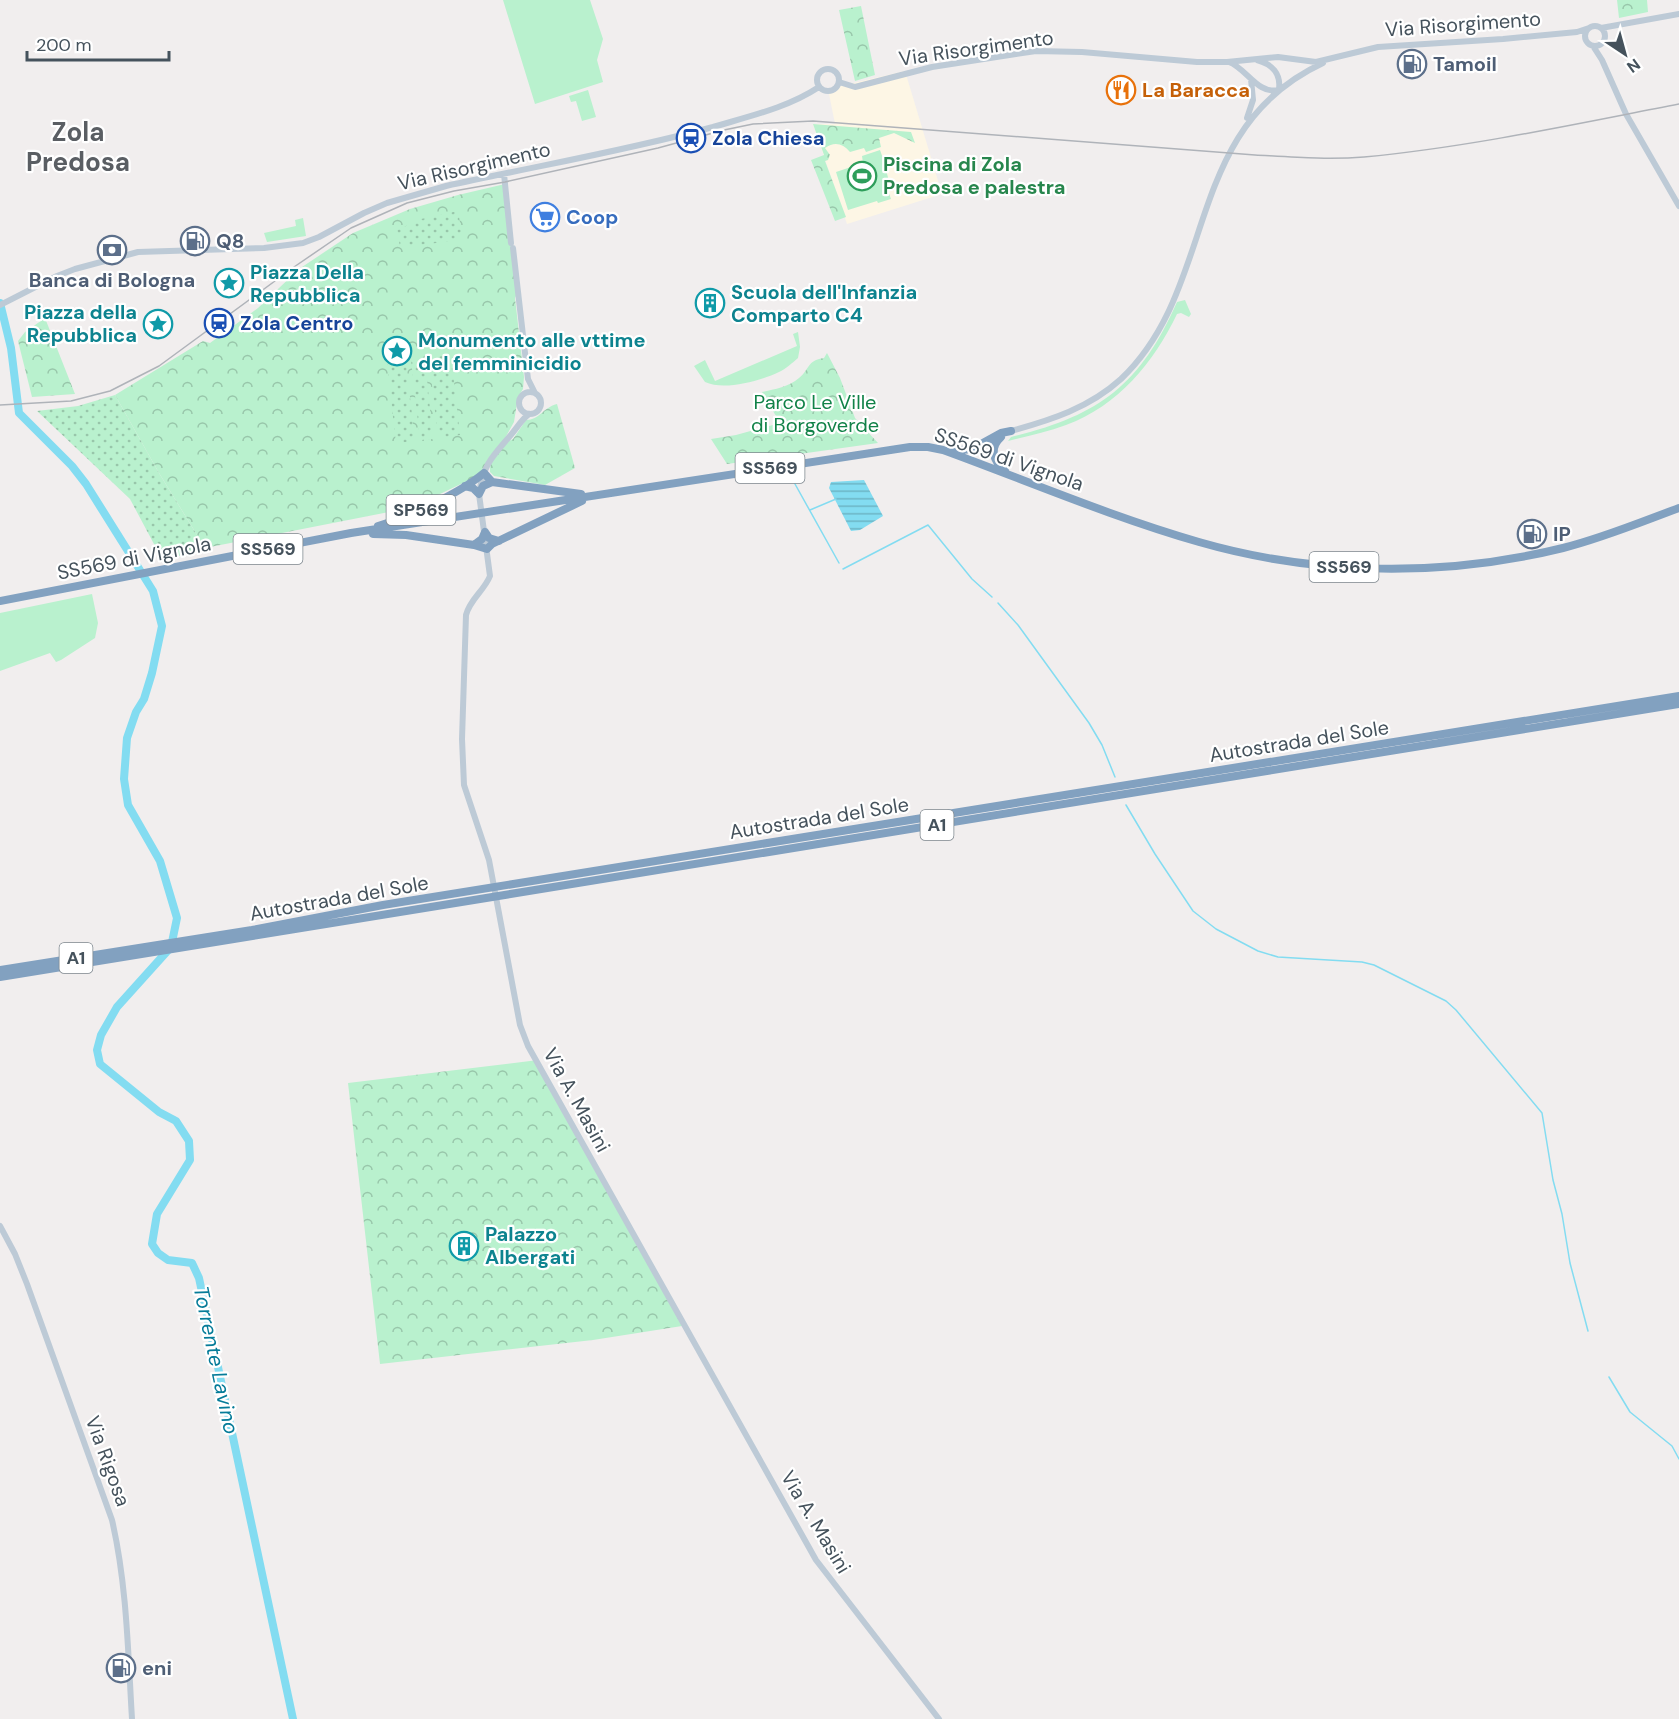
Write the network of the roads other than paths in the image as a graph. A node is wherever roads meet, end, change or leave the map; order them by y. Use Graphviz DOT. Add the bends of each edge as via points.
graph roads {
  1 [pos="1679,14"];
  2 [pos="1622,26"];
  3 [pos="1589,28"];
  4 [pos="1601,28"];
  5 [pos="1569,32"];
  6 [pos="1586,39"];
  7 [pos="1604,40"];
  8 [pos="1593,46"];
  9 [pos="1255,59"];
  10 [pos="1332,59"];
  11 [pos="1602,60"];
  12 [pos="1227,62"];
  13 [pos="1251,78"];
  14 [pos="839,82"];
  15 [pos="819,87"];
  16 [pos="1278,90"];
  17 [pos="1241,130"];
  18 [pos="504,174"];
  19 [pos="1679,206"];
  20 [pos="0,305"];
  21 [pos="528,379"];
  22 [pos="535,393"];
  23 [pos="523,395"];
  24 [pos="520,408"];
  25 [pos="529,414"];
  26 [pos="517,426"];
  27 [pos="1011,431"];
  28 [pos="943,450"];
  29 [pos="484,472"];
  30 [pos="1014,477"];
  31 [pos="492,482"];
  32 [pos="465,486"];
  33 [pos="479,494"];
  34 [pos="597,495"];
  35 [pos="1679,508"];
  36 [pos="484,532"];
  37 [pos="351,533"];
  38 [pos="499,541"];
  39 [pos="474,544"];
  40 [pos="487,549"];
  41 [pos="0,601"];
  42 [pos="1679,696"];
  43 [pos="1679,704"];
  44 [pos="0,970"];
  45 [pos="0,977"];
  46 [pos="0,1226"];
  47 [pos="132,1719"];
  48 [pos="939,1719"];
  1 -- 2 [label="main road, Via Risorgimento"];
  2 -- 4 [label="main road, Via Risorgimento"];
  2 -- 7 [label="main road, Via Risorgimento"];
  3 -- 4 [label="main road, Via Risorgimento"];
  3 -- 5 [label="main road, Via Risorgimento"];
  3 -- 6 [label="main road"];
  4 -- 7 [label="main road"];
  5 -- 6 [label="main road, Via Risorgimento"];
  5 -- 10 [label="main road, Via Risorgimento" via="1387,46"];
  6 -- 8 [label="main road, Via Risorgimento"];
  7 -- 8 [label="main road, Via Risorgimento"];
  7 -- 11 [label="main road"];
  8 -- 11 [label="main road"];
  9 -- 10 [label="main road, Via Risorgimento"];
  9 -- 12 [label="main road, Via Risorgimento"];
  9 -- 16 [label="main road" via="1276,72"];
  10 -- 16 [label="main road"];
  11 -- 19 [label="main road" via="1626,114"];
  12 -- 13 [label="main road"];
  12 -- 14 [label="main road, Via Risorgimento" via="1036,51 932,67 855,87"];
  13 -- 16 [label="main road" via="1268,90"];
  13 -- 17 [label="main road" via="1253,100"];
  14 -- 15 [label="main road" via="830,91"];
  14 -- 15 [label="main road" via="835,72 825,69 818,77"];
  15 -- 18 [label="main road, Via Risorgimento" via="788,105 682,135"];
  16 -- 17 [label="main road"];
  17 -- 27 [label="main road" via="1208,202 1172,304 1144,353 1120,380 1083,406"];
  18 -- 20 [label="main road, Via Risorgimento" via="387,203 303,243 138,252 69,271"];
  18 -- 21 [label="main road"];
  21 -- 22 [label="main road"];
  21 -- 23 [label="main road"];
  22 -- 23 [label="main road"];
  22 -- 25 [label="main road, Via A. Masini" via="541,405"];
  23 -- 24 [label="main road"];
  24 -- 25 [label="main road"];
  24 -- 26 [label="main road"];
  25 -- 26 [label="main road, Via A. Masini"];
  26 -- 29 [label="main road, Via A. Masini" via="496,450"];
  27 -- 28 [label="highway, SS569" via="972,449"];
  27 -- 30 [label="highway, SS569" via="998,440 993,452 998,465"];
  28 -- 30 [label="highway, SS569 di Vignola / SS569"];
  28 -- 34 [label="highway, SS569 di Vignola / SS569" via="898,448"];
  29 -- 31 [label="highway"];
  29 -- 32 [label="highway, SP569"];
  29 -- 33 [label="main road, Via A. Masini"];
  30 -- 35 [label="highway, SS569 di Vignola / SS569" via="1202,543 1322,566 1435,568 1514,559 1594,539"];
  31 -- 33 [label="highway, SP569" via="483,486"];
  31 -- 34 [label="highway"];
  32 -- 33 [label="highway, SP569"];
  32 -- 37 [label="highway, SP569" via="419,511"];
  33 -- 36 [label="main road, Via A. Masini"];
  34 -- 37 [label="highway, SS569 di Vignola / SS569"];
  34 -- 38 [label="highway"];
  36 -- 38 [label="highway"];
  36 -- 39 [label="highway, SP569"];
  36 -- 40 [label="main road, Via A. Masini"];
  37 -- 39 [label="highway, SP569"];
  37 -- 41 [label="highway, SS569 di Vignola / SS569"];
  38 -- 40 [label="highway"];
  39 -- 40 [label="highway, SP569"];
  40 -- 48 [label="main road, Via A. Masini" via="490,576 470,604 464,627 464,785 493,876 520,1025 528,1046 816,1560"];
  42 -- 44 [label="highway, Autostrada del Sole / A1"];
  43 -- 45 [label="highway, Autostrada del Sole / A1"];
  46 -- 47 [label="main road, Via Rigosa" via="27,1284 112,1520 122,1576"];
}
